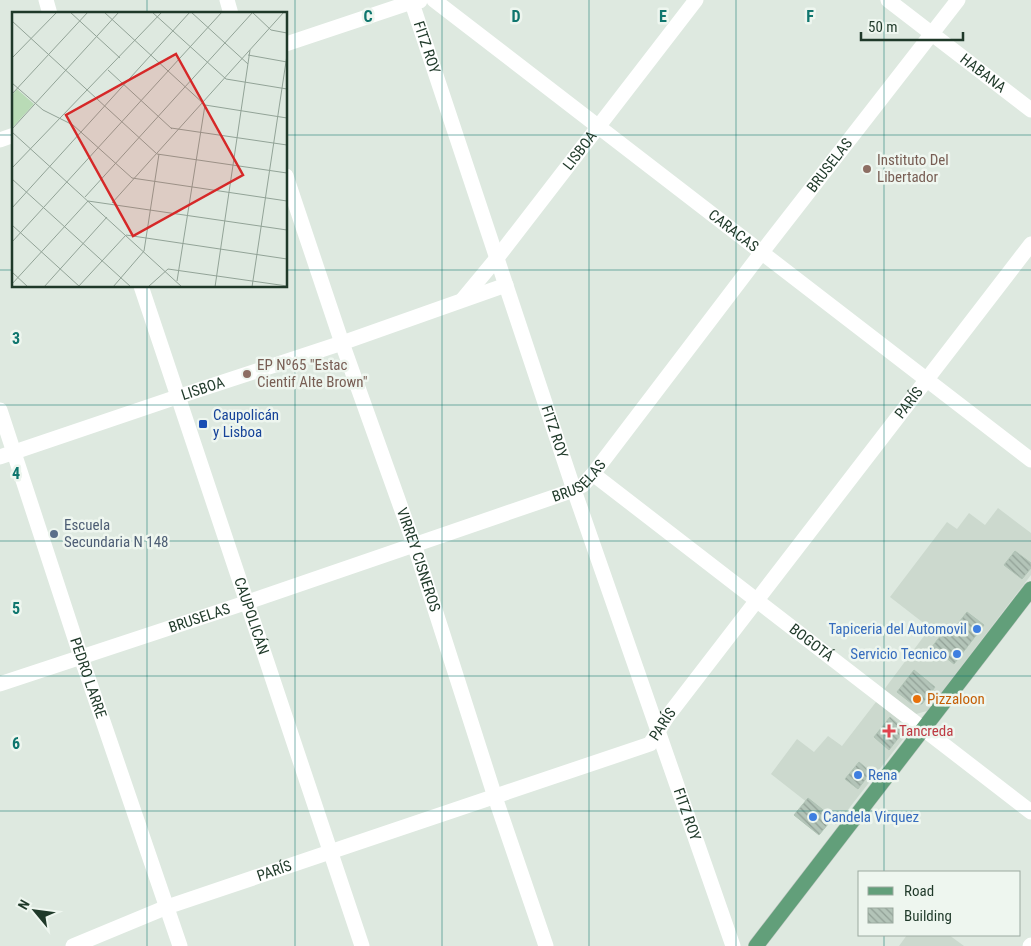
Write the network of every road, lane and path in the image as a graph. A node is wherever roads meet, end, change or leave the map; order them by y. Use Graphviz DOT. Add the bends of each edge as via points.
graph roads {
  1 [pos="434,0"];
  2 [pos="696,0"];
  3 [pos="888,0"];
  4 [pos="958,0"];
  5 [pos="416,1"];
  6 [pos="932,34"];
  7 [pos="288,43"];
  8 [pos="1031,110"];
  9 [pos="598,127"];
  10 [pos="288,182"];
  11 [pos="1031,244"];
  12 [pos="762,252"];
  13 [pos="497,258"];
  14 [pos="506,285"];
  15 [pos="142,288"];
  16 [pos="462,300"];
  17 [pos="342,343"];
  18 [pos="927,379"];
  19 [pos="177,397"];
  20 [pos="0,410"];
  21 [pos="7,455"];
  22 [pos="1031,460"];
  23 [pos="593,474"];
  24 [pos="574,490"];
  25 [pos="414,544"];
  26 [pos="1031,590"];
  27 [pos="756,601"];
  28 [pos="248,602"];
  29 [pos="81,657"];
  30 [pos="0,684"];
  31 [pos="923,730"];
  32 [pos="658,732"];
  33 [pos="495,797"];
  34 [pos="1031,812"];
  35 [pos="331,853"];
  36 [pos="166,907"];
  37 [pos="74,946"];
  38 [pos="180,946"];
  39 [pos="362,946"];
  40 [pos="546,946"];
  41 [pos="733,946"];
  42 [pos="756,946"];
  1 -- 9 [label="street, CARACAS"];
  2 -- 9 [label="street, LISBOA"];
  3 -- 6 [label="street, HABANA"];
  4 -- 6 [label="street, BRUSELAS"];
  5 -- 7 [label="street"];
  5 -- 13 [label="street, FITZ ROY"];
  6 -- 8 [label="street, HABANA"];
  6 -- 12 [label="street, BRUSELAS"];
  9 -- 12 [label="street, CARACAS"];
  9 -- 13 [label="street, LISBOA"];
  10 -- 17 [label="street, VIRREY CISNEROS"];
  11 -- 18 [label="street, PARÍS"];
  12 -- 18 [label="street, CARACAS"];
  12 -- 23 [label="street, BRUSELAS"];
  13 -- 14 [label="street, FITZ ROY"];
  13 -- 16 [label="street, LISBOA"];
  14 -- 16 [label="street, LISBOA"];
  14 -- 24 [label="street, FITZ ROY"];
  15 -- 19 [label="street, CAUPOLICÁN"];
  16 -- 17 [label="street, LISBOA"];
  17 -- 19 [label="street, LISBOA"];
  17 -- 25 [label="street, VIRREY CISNEROS"];
  18 -- 22 [label="street, CARACAS"];
  18 -- 27 [label="street, PARÍS"];
  19 -- 21 [label="street, LISBOA"];
  19 -- 28 [label="street, CAUPOLICÁN"];
  20 -- 21 [label="street, PEDRO LARRE"];
  21 -- 29 [label="street, PEDRO LARRE"];
  23 -- 24 [label="street, BRUSELAS"];
  23 -- 27 [label="street, BOGOTÁ"];
  24 -- 25 [label="street, BRUSELAS"];
  24 -- 32 [label="street, FITZ ROY"];
  25 -- 28 [label="street, BRUSELAS"];
  25 -- 33 [label="street, VIRREY CISNEROS"];
  26 -- 31 [label="main road"];
  27 -- 31 [label="street, BOGOTÁ"];
  27 -- 32 [label="street, PARÍS"];
  28 -- 29 [label="street, BRUSELAS"];
  28 -- 35 [label="street, CAUPOLICÁN"];
  29 -- 30 [label="street, BRUSELAS"];
  29 -- 36 [label="street, PEDRO LARRE"];
  31 -- 34 [label="street, BOGOTÁ"];
  31 -- 42 [label="main road"];
  32 -- 33 [label="street, PARÍS" via="650,744"];
  32 -- 41 [label="street, FITZ ROY"];
  33 -- 35 [label="street, PARÍS"];
  33 -- 40 [label="street, VIRREY CISNEROS"];
  35 -- 36 [label="street, PARÍS"];
  35 -- 39 [label="street, CAUPOLICÁN"];
  36 -- 37 [label="street, PARÍS"];
  36 -- 38 [label="street, PEDRO LARRE"];
}
